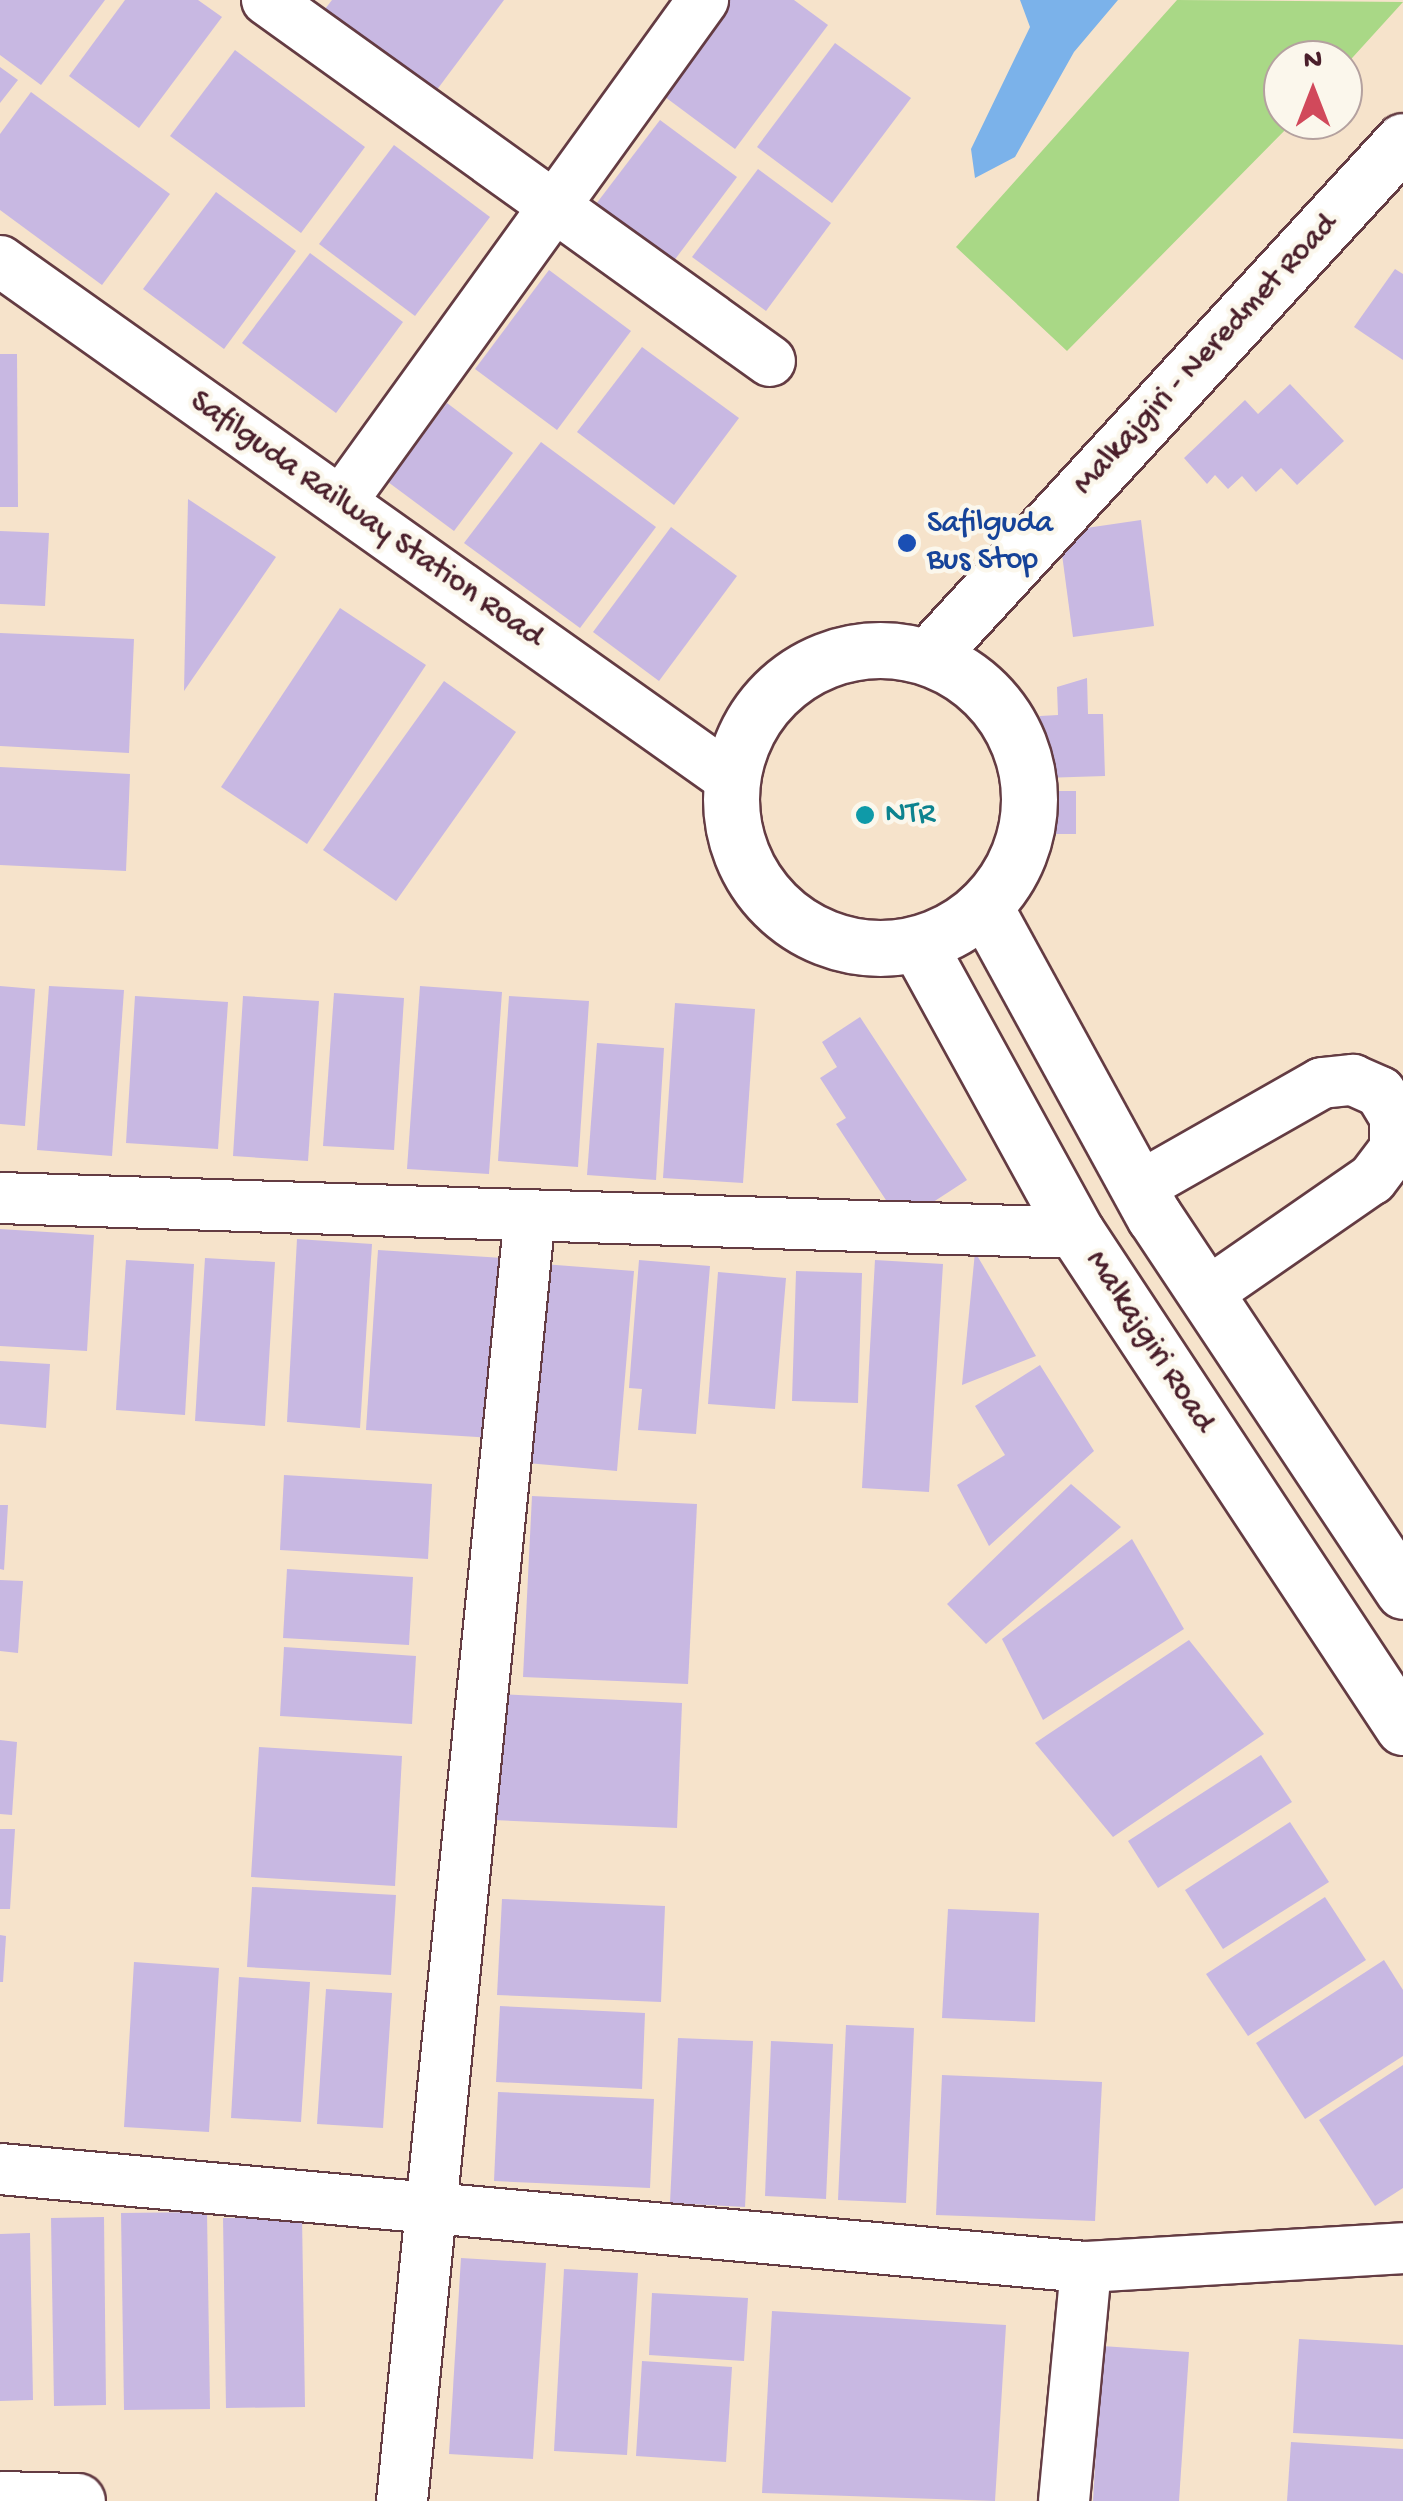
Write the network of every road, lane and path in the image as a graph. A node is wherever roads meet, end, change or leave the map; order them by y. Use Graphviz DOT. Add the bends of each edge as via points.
graph roads {
  1 [pos="267,0"];
  2 [pos="703,0"];
  3 [pos="1403,141"];
  4 [pos="556,203"];
  5 [pos="0,261"];
  6 [pos="770,361"];
  7 [pos="340,502"];
  8 [pos="928,658"];
  9 [pos="731,779"];
  10 [pos="984,906"];
  11 [pos="918,944"];
  12 [pos="1392,1081"];
  13 [pos="1138,1187"];
  14 [pos="0,1198"];
  15 [pos="530,1215"];
  16 [pos="1077,1233"];
  17 [pos="1206,1294"];
  18 [pos="1403,1592"];
  19 [pos="1403,1727"];
  20 [pos="0,2169"];
  21 [pos="430,2211"];
  22 [pos="1403,2248"];
  23 [pos="1086,2267"];
  24 [pos="0,2500"];
  25 [pos="76,2501"];
  26 [pos="402,2501"];
  27 [pos="1064,2501"];
  1 -- 4 [label="street"];
  2 -- 4 [label="street"];
  3 -- 8 [label="main road, Malkajgiri - Neredmet Road"];
  4 -- 6 [label="street"];
  4 -- 7 [label="street"];
  5 -- 7 [label="street, Safilguda Railway Station Road"];
  7 -- 9 [label="street, Safilguda Railway Station Road"];
  8 -- 9 [label="main road" via="862,651 801,673 754,718"];
  8 -- 10 [label="main road" via="991,700 1026,766 1024,842"];
  9 -- 11 [label="main road" via="739,851 780,911 845,945"];
  10 -- 11 [label="main road"];
  10 -- 13 [label="main road"];
  11 -- 16 [label="main road, Malkajgiri Road"];
  12 -- 13 [label="street" via="1322,1083"];
  12 -- 17 [label="street" via="1395,1149 1372,1179"];
  13 -- 17 [label="main road"];
  14 -- 15 [label="street"];
  15 -- 16 [label="street"];
  15 -- 21 [label="street"];
  16 -- 19 [label="main road, Malkajgiri Road"];
  17 -- 18 [label="main road"];
  20 -- 21 [label="street"];
  21 -- 23 [label="street"];
  21 -- 26 [label="street"];
  22 -- 23 [label="street"];
  23 -- 27 [label="street"];
  24 -- 25 [label="main road"];
}
